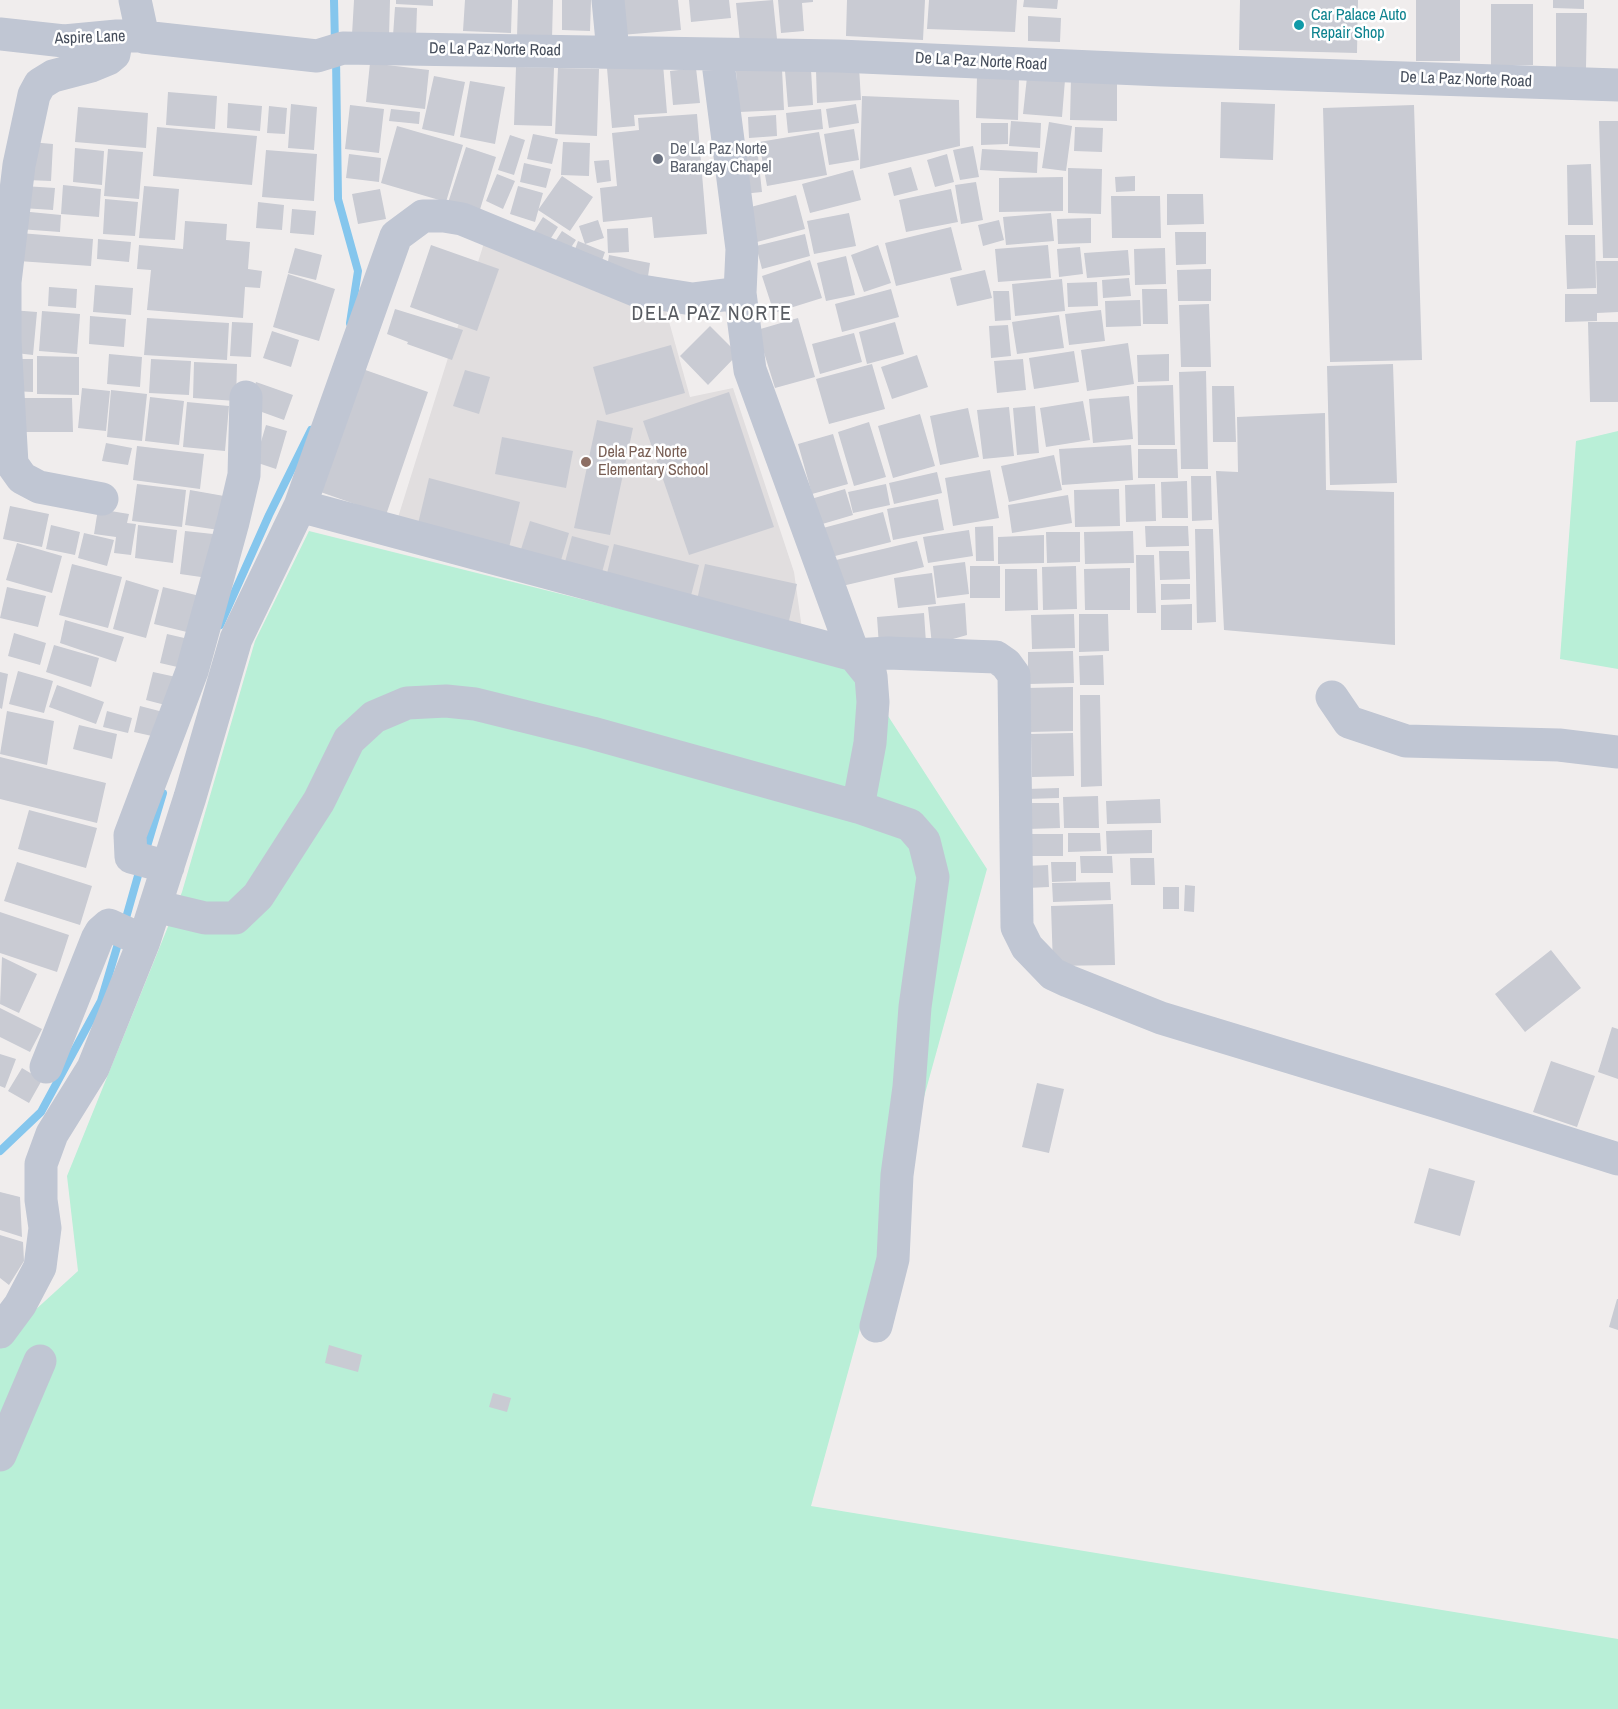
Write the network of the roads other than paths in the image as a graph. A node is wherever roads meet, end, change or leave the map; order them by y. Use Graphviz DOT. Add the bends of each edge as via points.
graph roads {
  1 [pos="135,0"];
  2 [pos="608,0"];
  3 [pos="0,34"];
  4 [pos="130,36"];
  5 [pos="330,52"];
  6 [pos="613,52"];
  7 [pos="717,55"];
  8 [pos="1618,85"];
  9 [pos="740,293"];
  10 [pos="246,397"];
  11 [pos="102,499"];
  12 [pos="300,506"];
  13 [pos="854,655"];
  14 [pos="1332,698"];
  15 [pos="1618,752"];
  16 [pos="858,807"];
  17 [pos="152,863"];
  18 [pos="155,906"];
  19 [pos="132,935"];
  20 [pos="86,1025"];
  21 [pos="46,1067"];
  22 [pos="1618,1159"];
  23 [pos="876,1326"];
  24 [pos="0,1332"];
  25 [pos="40,1361"];
  26 [pos="0,1455"];
  1 -- 4 [label="street"];
  2 -- 6 [label="street"];
  3 -- 4 [label="street, Aspire Lane" via="64,41"];
  4 -- 5 [label="street, Aspire Lane"];
  4 -- 11 [label="street" via="108,58 53,76 40,84 34,95 19,165 5,282 4,340 12,464 22,478 39,487"];
  5 -- 6 [label="street, De La Paz Norte Road"];
  6 -- 7 [label="street, De La Paz Norte Road"];
  7 -- 8 [label="street, De La Paz Norte Road" via="839,56"];
  7 -- 9 [label="street" via="742,249"];
  9 -- 12 [label="street" via="692,299 635,290 462,219 423,216 396,236"];
  9 -- 13 [label="street" via="750,370"];
  10 -- 17 [label="street" via="244,475 233,522 192,671 130,835"];
  12 -- 13 [label="street"];
  12 -- 17 [label="street" via="236,639"];
  13 -- 16 [label="street" via="871,676 873,702"];
  13 -- 22 [label="street" via="996,657 1014,675 1017,927 1027,947 1053,974 1161,1018"];
  14 -- 15 [label="street" via="1349,722 1406,741 1559,745"];
  16 -- 18 [label="street" via="476,704 407,704 374,717 349,740 319,801 258,896 235,918 205,918"];
  16 -- 23 [label="street" via="910,825 924,841 933,877 897,1175 893,1259"];
  17 -- 18 [label="street"];
  18 -- 19 [label="street"];
  19 -- 20 [label="street"];
  19 -- 20 [label="street" via="109,926 97,939"];
  20 -- 21 [label="street"];
  20 -- 24 [label="street" via="93,1068 52,1134 41,1164 45,1228 40,1267"];
  25 -- 26 [label="street"];
}
